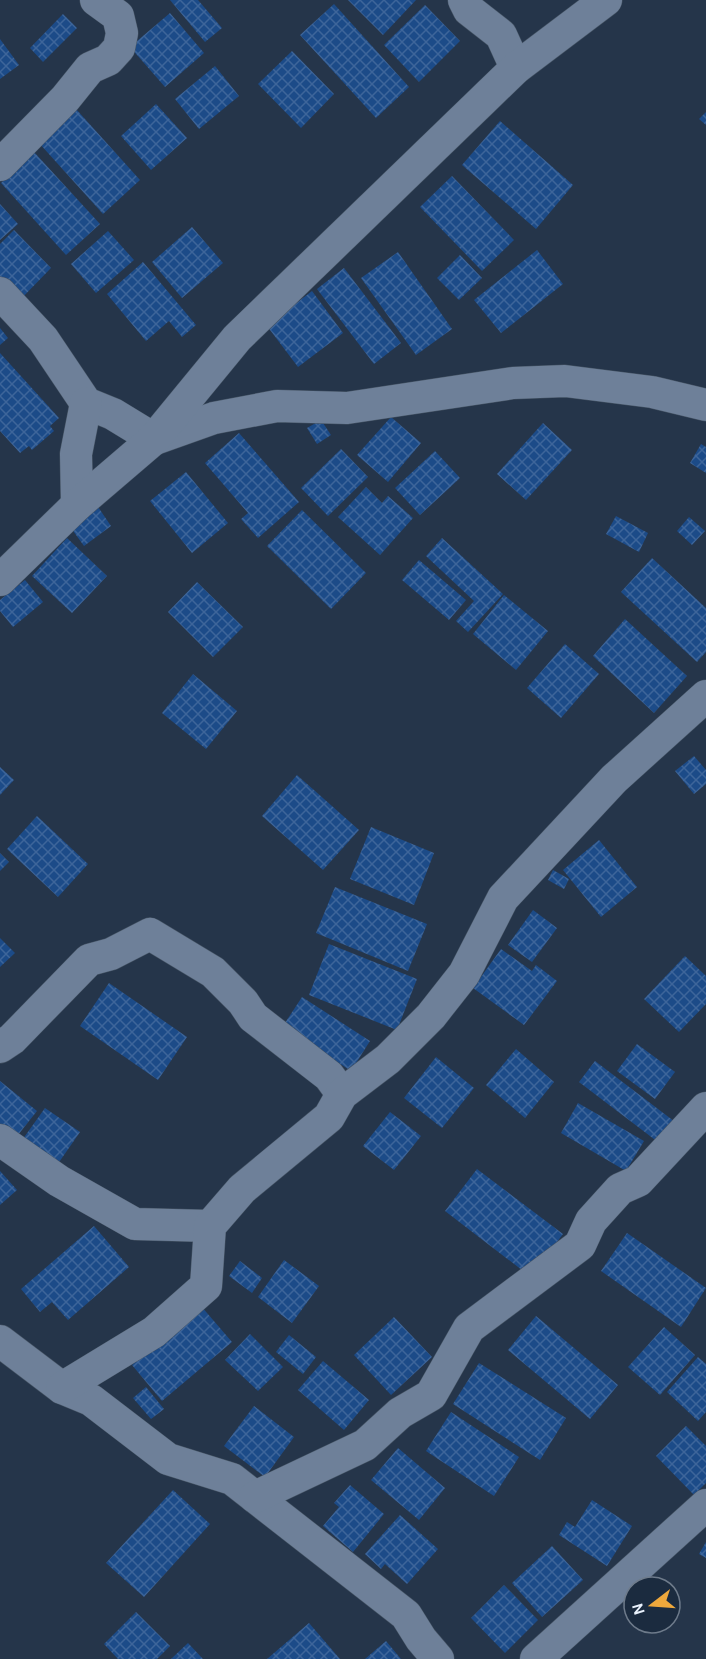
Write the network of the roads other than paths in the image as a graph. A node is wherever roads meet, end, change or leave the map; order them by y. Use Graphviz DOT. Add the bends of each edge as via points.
graph roads {
  1 [pos="464,0"];
  2 [pos="606,0"];
  3 [pos="115,5"];
  4 [pos="516,68"];
  5 [pos="0,165"];
  6 [pos="0,293"];
  7 [pos="86,403"];
  8 [pos="706,405"];
  9 [pos="154,439"];
  10 [pos="77,505"];
  11 [pos="0,580"];
  12 [pos="706,696"];
  13 [pos="0,1047"];
  14 [pos="342,1094"];
  15 [pos="706,1108"];
  16 [pos="0,1140"];
  17 [pos="210,1226"];
  18 [pos="0,1341"];
  19 [pos="62,1388"];
  20 [pos="255,1497"];
  21 [pos="706,1505"];
  22 [pos="438,1659"];
  23 [pos="536,1659"];
  1 -- 4 [label="street" via="469,10 501,35"];
  2 -- 4 [label="street"];
  3 -- 5 [label="street" via="122,33 119,48 108,60 90,68"];
  4 -- 9 [label="street" via="237,338"];
  6 -- 7 [label="street" via="42,339"];
  7 -- 9 [label="street"];
  7 -- 10 [label="street" via="76,454"];
  8 -- 9 [label="street" via="652,392 565,381 513,382 347,408 277,406 214,417"];
  9 -- 10 [label="street"];
  10 -- 11 [label="street"];
  12 -- 14 [label="street" via="614,779 502,898 464,974 431,1016 388,1059"];
  13 -- 14 [label="street" via="89,960 111,954 150,934 213,972 253,1017 329,1076"];
  14 -- 17 [label="street" via="329,1117 242,1189"];
  15 -- 20 [label="street" via="638,1181 620,1189 591,1221 580,1245 469,1328 431,1395 400,1413 365,1445"];
  16 -- 17 [label="street" via="59,1181 135,1224"];
  17 -- 19 [label="street" via="206,1286 154,1332"];
  18 -- 19 [label="street"];
  19 -- 20 [label="street" via="91,1400 168,1459 232,1479"];
  20 -- 22 [label="street" via="406,1615"];
  21 -- 23 [label="street"];
}
